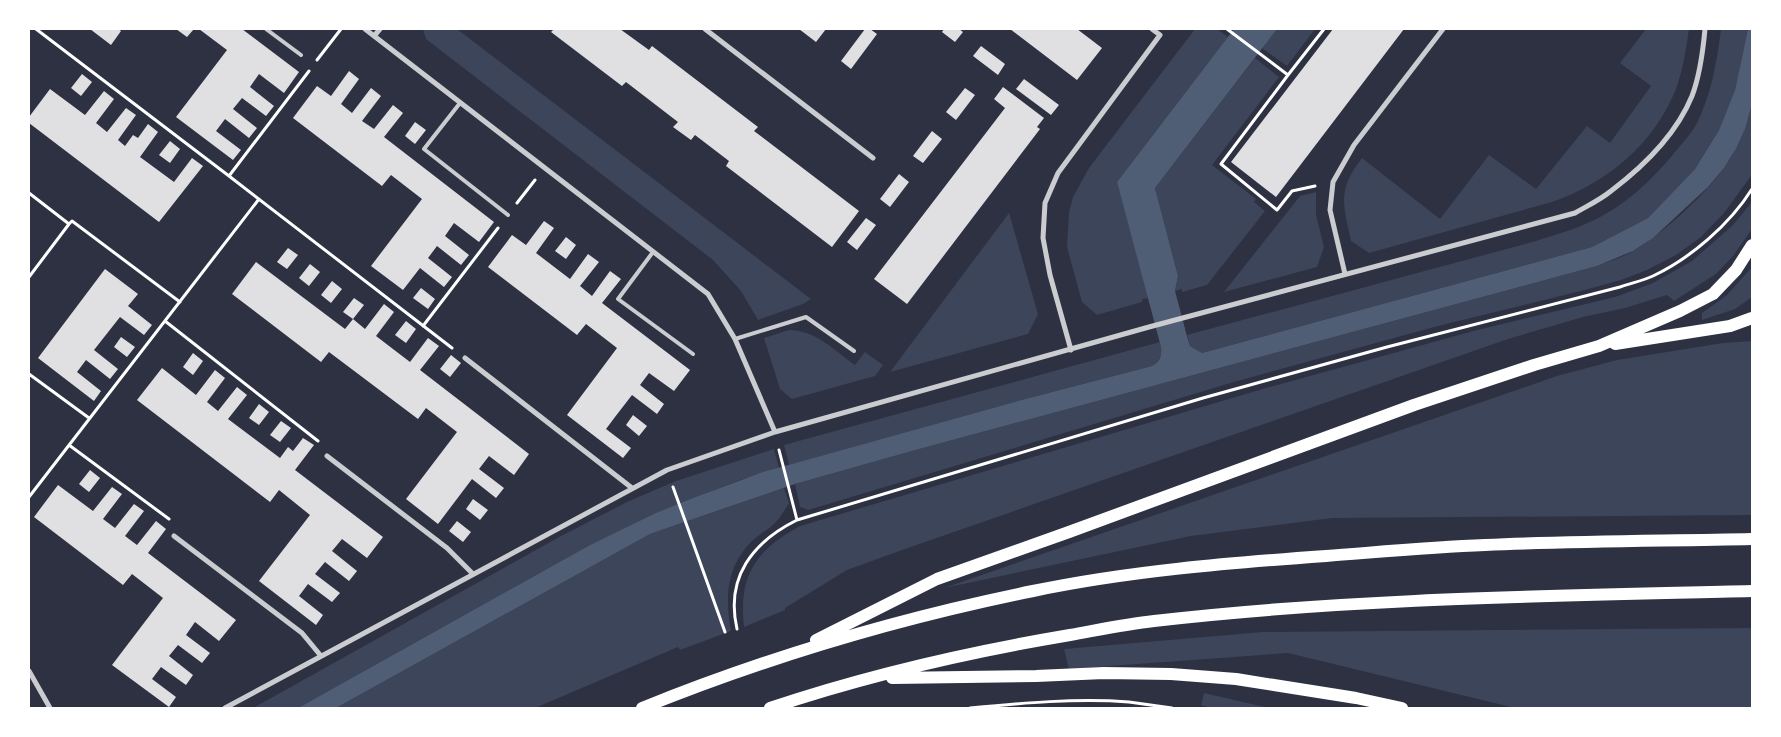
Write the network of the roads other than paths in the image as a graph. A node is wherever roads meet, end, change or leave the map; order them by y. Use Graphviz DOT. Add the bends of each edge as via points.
graph roads {
  1 [pos="266,29"];
  2 [pos="364,29"];
  3 [pos="380,29"];
  4 [pos="705,29"];
  5 [pos="1152,29"];
  6 [pos="1443,29"];
  7 [pos="1705,29"];
  8 [pos="374,36"];
  9 [pos="302,55"];
  10 [pos="460,103"];
  11 [pos="873,158"];
  12 [pos="508,215"];
  13 [pos="1752,245"];
  14 [pos="654,252"];
  15 [pos="1345,274"];
  16 [pos="1752,318"];
  17 [pos="735,339"];
  18 [pos="1599,346"];
  19 [pos="1071,350"];
  20 [pos="854,351"];
  21 [pos="692,354"];
  22 [pos="465,358"];
  23 [pos="775,432"];
  24 [pos="327,456"];
  25 [pos="632,488"];
  26 [pos="174,536"];
  27 [pos="1749,539"];
  28 [pos="473,574"];
  29 [pos="1749,591"];
  30 [pos="789,654"];
  31 [pos="321,656"];
  32 [pos="29,671"];
  33 [pos="869,678"];
  34 [pos="50,708"];
  35 [pos="225,708"];
  36 [pos="642,708"];
  37 [pos="770,708"];
  38 [pos="1402,708"];
  1 -- 9 [label="lane"];
  2 -- 8 [label="street"];
  3 -- 8 [label="street"];
  4 -- 11 [label="street"];
  5 -- 19 [label="street" via="1160,35 1058,173 1045,203 1043,238"];
  6 -- 15 [label="street" via="1354,145 1333,182 1330,210"];
  7 -- 15 [label="street" via="1692,96 1679,121 1661,146 1610,192 1575,213"];
  8 -- 10 [label="street"];
  10 -- 12 [label="lane" via="424,150"];
  10 -- 14 [label="street"];
  13 -- 18 [label="main road" via="1736,270 1713,294"];
  14 -- 17 [label="street" via="708,294"];
  14 -- 21 [label="lane" via="618,299"];
  15 -- 19 [label="street"];
  16 -- 18 [label="main road" via="1730,326"];
  17 -- 20 [label="lane" via="806,317"];
  17 -- 23 [label="street"];
  18 -- 30 [label="main road" via="1414,405 937,579"];
  19 -- 23 [label="street"];
  22 -- 25 [label="street"];
  23 -- 25 [label="street" via="667,470"];
  24 -- 28 [label="street" via="447,548"];
  25 -- 28 [label="street"];
  26 -- 31 [label="street" via="302,633"];
  27 -- 30 [label="main road" via="1485,545 1145,573 1017,594"];
  28 -- 31 [label="street"];
  29 -- 33 [label="main road" via="1416,600 1191,617 1039,640"];
  30 -- 36 [label="main road"];
  31 -- 35 [label="street"];
  32 -- 34 [label="street"];
  33 -- 37 [label="main road"];
  33 -- 38 [label="main road" via="1171,674 1236,678"];
}
